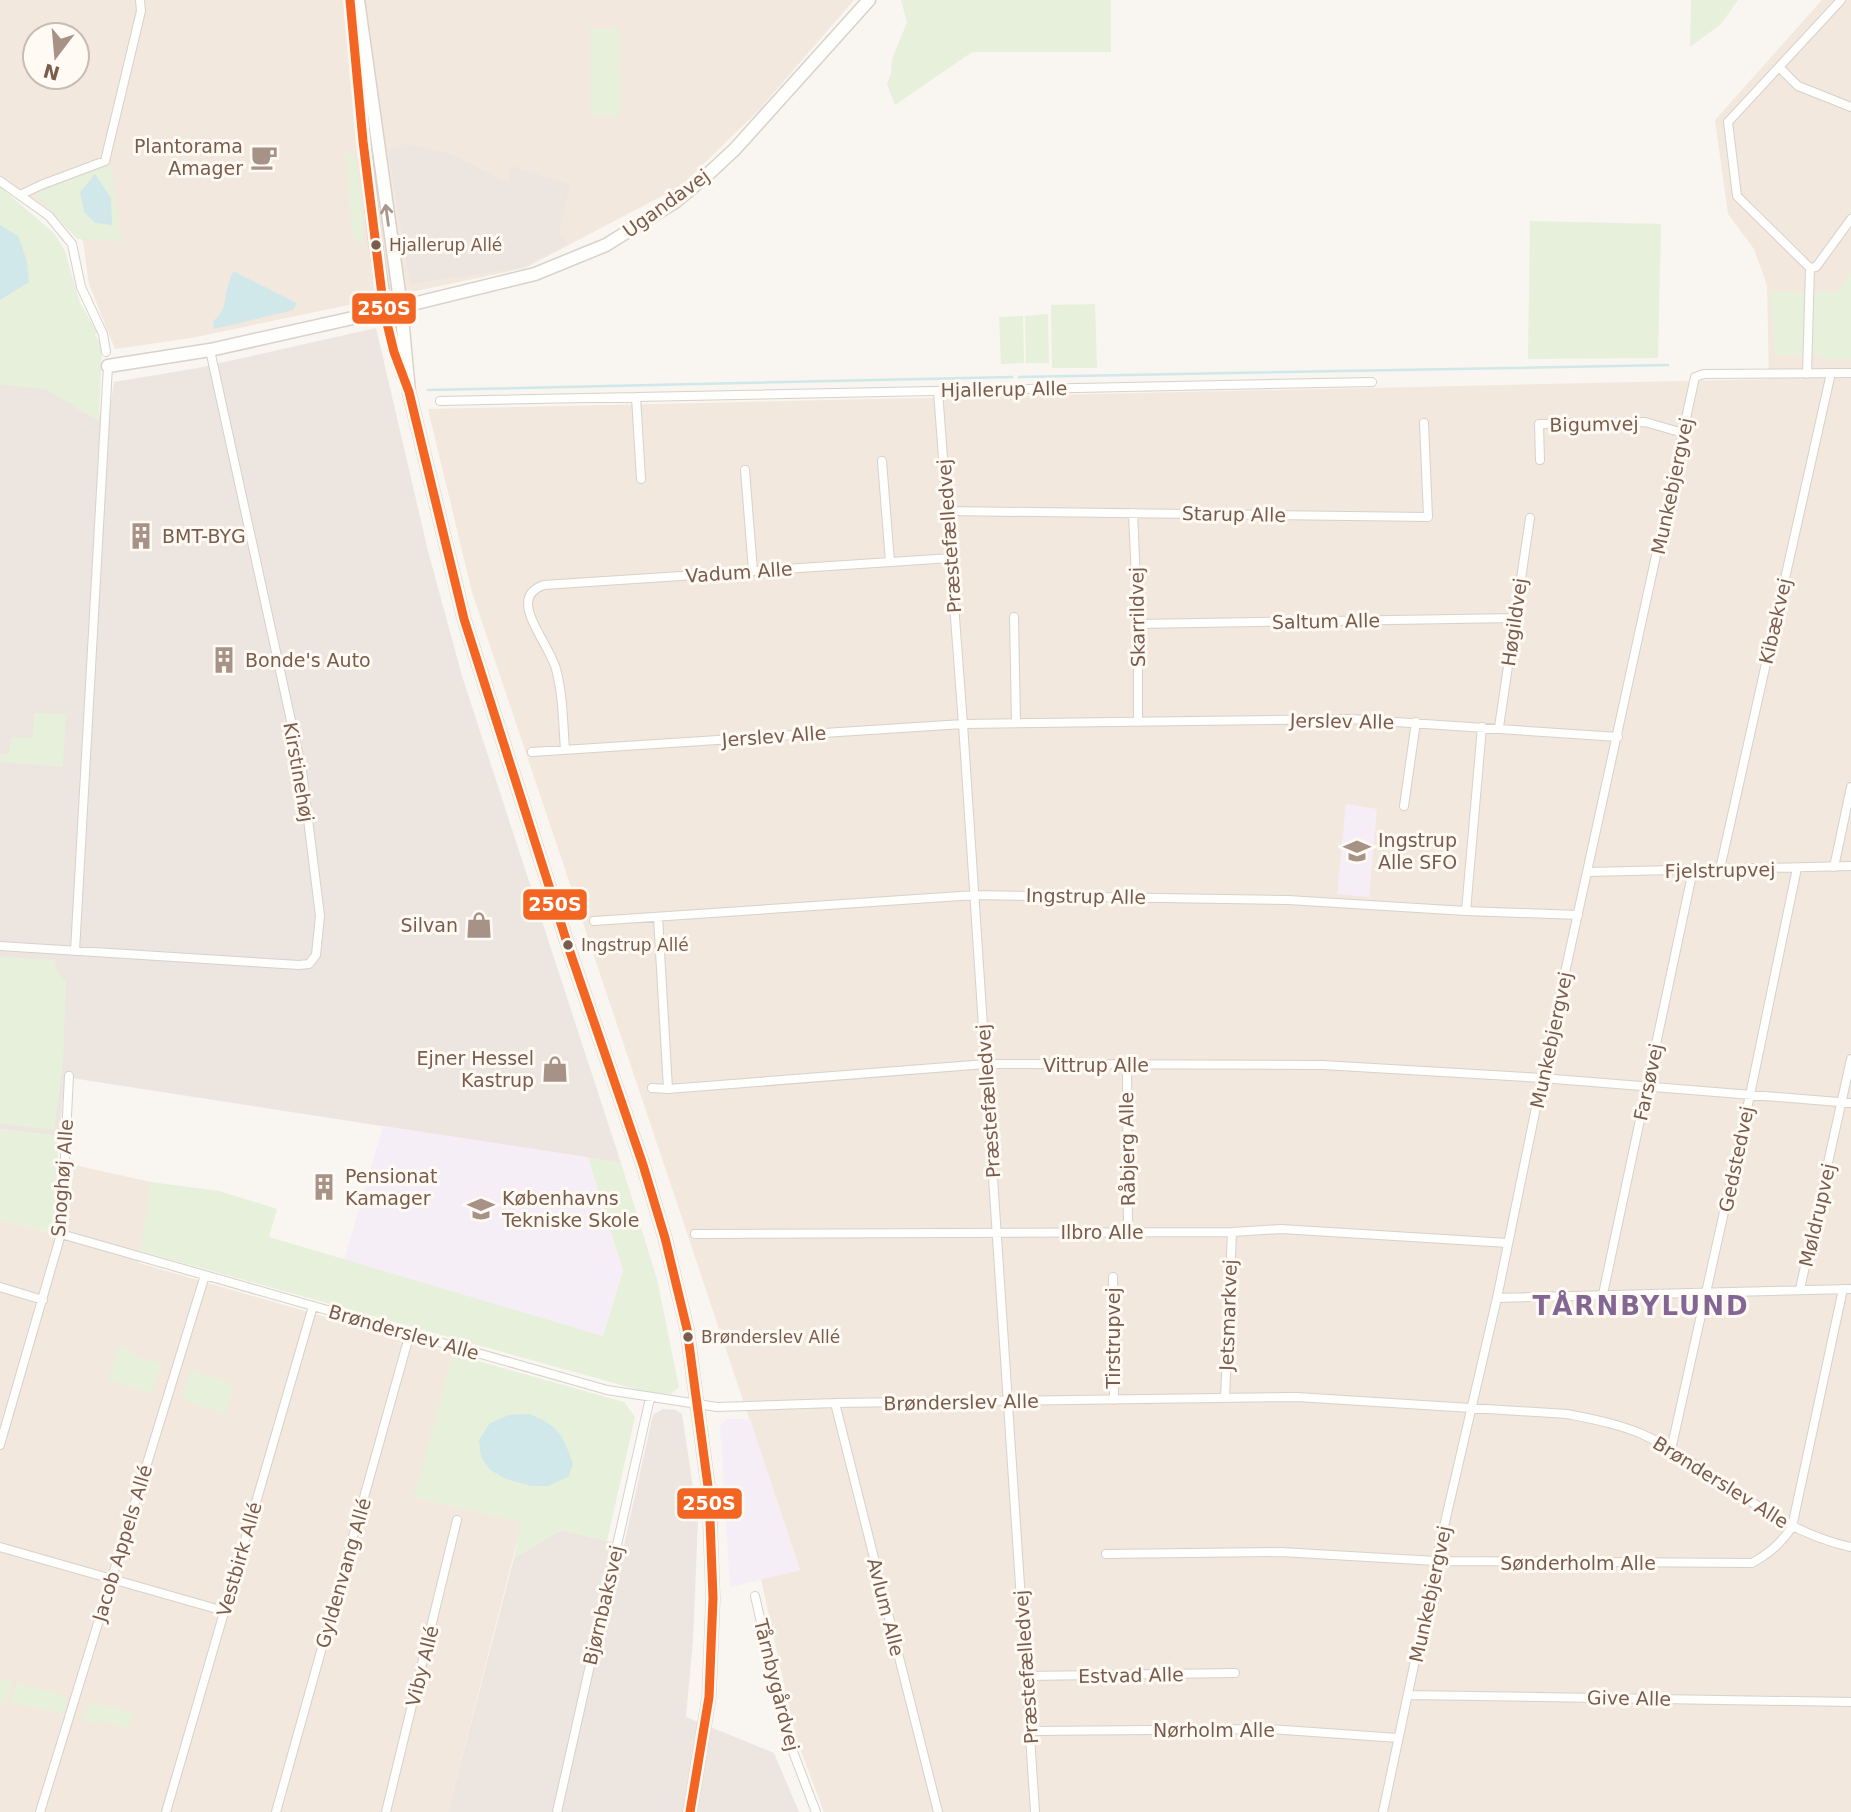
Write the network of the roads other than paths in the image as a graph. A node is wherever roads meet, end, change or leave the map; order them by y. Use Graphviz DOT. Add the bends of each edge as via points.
graph roads {
  1 [pos="140,0"];
  2 [pos="350,0"];
  3 [pos="358,0"];
  4 [pos="869,0"];
  5 [pos="1842,0"];
  6 [pos="1779,67"];
  7 [pos="1851,107"];
  8 [pos="0,181"];
  9 [pos="20,195"];
  10 [pos="1851,219"];
  11 [pos="1810,268"];
  12 [pos="401,307"];
  13 [pos="384,311"];
  14 [pos="209,350"];
  15 [pos="106,352"];
  16 [pos="108,366"];
  17 [pos="1830,373"];
  18 [pos="1851,373"];
  19 [pos="1807,374"];
  20 [pos="1372,382"];
  21 [pos="938,391"];
  22 [pos="409,392"];
  23 [pos="636,397"];
  24 [pos="440,401"];
  25 [pos="1424,423"];
  26 [pos="1684,433"];
  27 [pos="1540,460"];
  28 [pos="882,461"];
  29 [pos="744,470"];
  30 [pos="641,480"];
  31 [pos="947,510"];
  32 [pos="1133,513"];
  33 [pos="1530,517"];
  34 [pos="951,558"];
  35 [pos="890,562"];
  36 [pos="753,571"];
  37 [pos="1014,617"];
  38 [pos="1514,618"];
  39 [pos="1138,624"];
  40 [pos="1138,722"];
  41 [pos="1416,722"];
  42 [pos="1016,723"];
  43 [pos="963,724"];
  44 [pos="1482,727"];
  45 [pos="1499,727"];
  46 [pos="1618,737"];
  47 [pos="565,750"];
  48 [pos="532,752"];
  49 [pos="1851,787"];
  50 [pos="1404,806"];
  51 [pos="1851,866"];
  52 [pos="1834,867"];
  53 [pos="1797,868"];
  54 [pos="1720,869"];
  55 [pos="1693,870"];
  56 [pos="1588,872"];
  57 [pos="975,895"];
  58 [pos="1466,911"];
  59 [pos="1578,915"];
  60 [pos="658,916"];
  61 [pos="594,921"];
  62 [pos="0,946"];
  63 [pos="75,951"];
  64 [pos="1851,1059"];
  65 [pos="986,1064"];
  66 [pos="1126,1065"];
  67 [pos="69,1076"];
  68 [pos="1542,1078"];
  69 [pos="1648,1086"];
  70 [pos="652,1088"];
  71 [pos="668,1089"];
  72 [pos="1750,1095"];
  73 [pos="1846,1102"];
  74 [pos="1128,1232"];
  75 [pos="1231,1232"];
  76 [pos="996,1233"];
  77 [pos="61,1234"];
  78 [pos="695,1234"];
  79 [pos="1508,1243"];
  80 [pos="205,1275"];
  81 [pos="1112,1277"];
  82 [pos="0,1287"];
  83 [pos="1800,1289"];
  84 [pos="1847,1289"];
  85 [pos="1603,1294"];
  86 [pos="1706,1294"];
  87 [pos="1497,1297"];
  88 [pos="43,1300"];
  89 [pos="313,1306"];
  90 [pos="410,1333"];
  91 [pos="650,1398"];
  92 [pos="1225,1398"];
  93 [pos="1114,1400"];
  94 [pos="1009,1401"];
  95 [pos="835,1403"];
  96 [pos="697,1405"];
  97 [pos="1472,1408"];
  98 [pos="3,1417"];
  99 [pos="0,1445"];
  100 [pos="1671,1450"];
  101 [pos="457,1520"];
  102 [pos="1792,1527"];
  103 [pos="0,1547"];
  104 [pos="1851,1547"];
  105 [pos="1107,1554"];
  106 [pos="1436,1561"];
  107 [pos="112,1579"];
  108 [pos="755,1596"];
  109 [pos="224,1611"];
  110 [pos="1235,1673"];
  111 [pos="1027,1676"];
  112 [pos="1408,1695"];
  113 [pos="1851,1702"];
  114 [pos="1031,1731"];
  115 [pos="1398,1738"];
  116 [pos="40,1812"];
  117 [pos="166,1812"];
  118 [pos="276,1812"];
  119 [pos="386,1812"];
  120 [pos="558,1812"];
  121 [pos="690,1812"];
  122 [pos="816,1812"];
  123 [pos="938,1812"];
  124 [pos="1035,1812"];
  125 [pos="1383,1812"];
  1 -- 9 [label="street" via="105,161"];
  2 -- 13 [label="main road"];
  12 -- 3 [label="main road, one-way"];
  4 -- 12 [label="main road, Ugandavej" via="736,149 641,225 535,274"];
  5 -- 6 [label="street"];
  6 -- 7 [label="street" via="1798,86"];
  6 -- 11 [label="street" via="1728,122 1737,196"];
  8 -- 9 [label="street"];
  9 -- 15 [label="street" via="49,216 72,244 81,287 103,334"];
  10 -- 11 [label="street" via="1816,267"];
  11 -- 19 [label="street"];
  12 -- 13 [label="main road"];
  12 -- 22 [label="main road"];
  13 -- 14 [label="main road"];
  13 -- 22 [label="main road"];
  14 -- 16 [label="main road"];
  14 -- 63 [label="street, Kirstinehøj" via="302,771 320,916 316,955 308,964 299,965"];
  16 -- 63 [label="street"];
  17 -- 18 [label="street, Munkebjergvej"];
  17 -- 19 [label="street, Munkebjergvej"];
  17 -- 54 [label="street, Kibækvej"];
  19 -- 26 [label="street, Munkebjergvej" via="1695,377"];
  20 -- 21 [label="street, Hjallerup Alle"];
  21 -- 23 [label="street, Hjallerup Alle"];
  21 -- 31 [label="street, Præstefælledvej"];
  22 -- 96 [label="main road" via="464,619 665,1238 687,1329"];
  23 -- 24 [label="street, Hjallerup Alle"];
  23 -- 30 [label="street"];
  25 -- 32 [label="street, Starup Alle" via="1429,517"];
  26 -- 27 [label="street, Bigumvej" via="1645,422 1539,424"];
  26 -- 46 [label="street, Munkebjergvej"];
  28 -- 35 [label="street"];
  29 -- 36 [label="street"];
  31 -- 32 [label="street, Starup Alle"];
  31 -- 34 [label="street, Præstefælledvej"];
  32 -- 39 [label="street, Skarrildvej"];
  33 -- 38 [label="street, Høgildvej"];
  34 -- 35 [label="street, Vadum Alle"];
  34 -- 43 [label="street, Præstefælledvej"];
  35 -- 36 [label="street, Vadum Alle"];
  36 -- 47 [label="street, Vadum Alle" via="536,588 528,608 555,667"];
  37 -- 42 [label="street"];
  38 -- 39 [label="street, Saltum Alle"];
  38 -- 45 [label="street, Høgildvej"];
  39 -- 40 [label="street, Skarrildvej"];
  40 -- 41 [label="street, Jerslev Alle"];
  40 -- 42 [label="street, Jerslev Alle"];
  41 -- 44 [label="street, Jerslev Alle"];
  41 -- 50 [label="street, Jerslev Alle"];
  42 -- 43 [label="street, Jerslev Alle"];
  43 -- 47 [label="street, Jerslev Alle"];
  43 -- 57 [label="street, Præstefælledvej"];
  44 -- 45 [label="street, Jerslev Alle"];
  44 -- 58 [label="street"];
  45 -- 46 [label="street, Jerslev Alle"];
  46 -- 56 [label="street, Munkebjergvej"];
  47 -- 48 [label="street, Jerslev Alle"];
  49 -- 52 [label="street"];
  51 -- 52 [label="street, Fjelstrupvej"];
  52 -- 53 [label="street, Fjelstrupvej"];
  53 -- 54 [label="street, Fjelstrupvej"];
  53 -- 72 [label="street, Gedstedvej"];
  54 -- 55 [label="street, Fjelstrupvej"];
  55 -- 56 [label="street, Fjelstrupvej"];
  55 -- 69 [label="street, Farsøvej"];
  56 -- 59 [label="street, Munkebjergvej"];
  57 -- 58 [label="street, Ingstrup Alle" via="1278,900"];
  57 -- 60 [label="street, Ingstrup Alle"];
  57 -- 65 [label="street, Præstefælledvej"];
  58 -- 59 [label="street, Ingstrup Alle"];
  59 -- 68 [label="street, Munkebjergvej"];
  60 -- 61 [label="street, Ingstrup Alle"];
  60 -- 71 [label="street"];
  62 -- 63 [label="street, Kirstinehøj"];
  64 -- 73 [label="street, Møldrupvej"];
  65 -- 66 [label="street, Vittrup Alle"];
  65 -- 71 [label="street, Vittrup Alle"];
  65 -- 76 [label="street, Præstefælledvej"];
  66 -- 68 [label="street, Vittrup Alle" via="1324,1065"];
  66 -- 74 [label="street, Råbjerg Alle"];
  67 -- 77 [label="street, Snoghøj Alle"];
  68 -- 69 [label="street, Vittrup Alle"];
  68 -- 79 [label="street, Munkebjergvej"];
  69 -- 72 [label="street, Vittrup Alle"];
  69 -- 85 [label="street, Farsøvej"];
  70 -- 71 [label="street, Vittrup Alle"];
  72 -- 73 [label="street, Vittrup Alle"];
  72 -- 86 [label="street, Gedstedvej"];
  73 -- 83 [label="street, Møldrupvej"];
  74 -- 75 [label="street, Ilbro Alle"];
  74 -- 76 [label="street, Ilbro Alle"];
  75 -- 79 [label="street, Ilbro Alle" via="1281,1229"];
  75 -- 92 [label="street, Jetsmarkvej"];
  76 -- 78 [label="street, Ilbro Alle"];
  76 -- 94 [label="street, Præstefælledvej"];
  77 -- 80 [label="street, Brønderslev Alle"];
  77 -- 88 [label="street, Snoghøj Alle"];
  79 -- 87 [label="street, Munkebjergvej"];
  80 -- 89 [label="street, Brønderslev Alle"];
  80 -- 107 [label="street, Jacob Appels Allé"];
  81 -- 93 [label="street, Tirstrupvej"];
  82 -- 88 [label="street"];
  83 -- 84 [label="street"];
  83 -- 86 [label="street"];
  84 -- 102 [label="street, Sønderholm Alle"];
  85 -- 86 [label="street"];
  85 -- 87 [label="street"];
  86 -- 100 [label="street, Gedstedvej"];
  87 -- 97 [label="street, Munkebjergvej"];
  88 -- 98 [label="street, Snoghøj Alle"];
  89 -- 90 [label="street, Brønderslev Alle"];
  89 -- 109 [label="street, Vestbirk Allé"];
  90 -- 91 [label="street, Brønderslev Alle" via="607,1390"];
  90 -- 118 [label="street, Gyldenvang Allé"];
  91 -- 96 [label="street, Brønderslev Alle"];
  91 -- 120 [label="street, Bjørnbaksvej"];
  92 -- 93 [label="street, Brønderslev Alle"];
  92 -- 97 [label="street, Brønderslev Alle" via="1297,1397"];
  93 -- 94 [label="street, Brønderslev Alle"];
  94 -- 95 [label="street, Brønderslev Alle"];
  94 -- 111 [label="street, Præstefælledvej"];
  95 -- 96 [label="street, Brønderslev Alle"];
  95 -- 123 [label="street, Avlum Alle"];
  96 -- 121 [label="main road" via="709,1494 713,1598 709,1697"];
  97 -- 100 [label="street, Brønderslev Alle" via="1593,1419 1642,1434"];
  97 -- 106 [label="street, Munkebjergvej"];
  98 -- 99 [label="street, Snoghøj Alle"];
  100 -- 102 [label="street, Brønderslev Alle"];
  101 -- 119 [label="street, Viby Allé"];
  102 -- 104 [label="street, Brønderslev Alle"];
  102 -- 106 [label="street, Sønderholm Alle" via="1783,1541 1752,1563"];
  103 -- 107 [label="street"];
  105 -- 106 [label="street, Sønderholm Alle" via="1281,1552"];
  106 -- 112 [label="street, Munkebjergvej"];
  107 -- 109 [label="street"];
  107 -- 116 [label="street, Jacob Appels Allé"];
  108 -- 122 [label="street, Tårnbygårdvej" via="786,1736"];
  109 -- 117 [label="street, Vestbirk Allé"];
  110 -- 111 [label="street, Estvad Alle"];
  111 -- 114 [label="street, Præstefælledvej"];
  112 -- 113 [label="street, Give Alle"];
  112 -- 115 [label="street, Munkebjergvej"];
  114 -- 115 [label="street, Nørholm Alle" via="1269,1729"];
  114 -- 124 [label="street, Præstefælledvej"];
  115 -- 125 [label="street, Munkebjergvej"];
}
